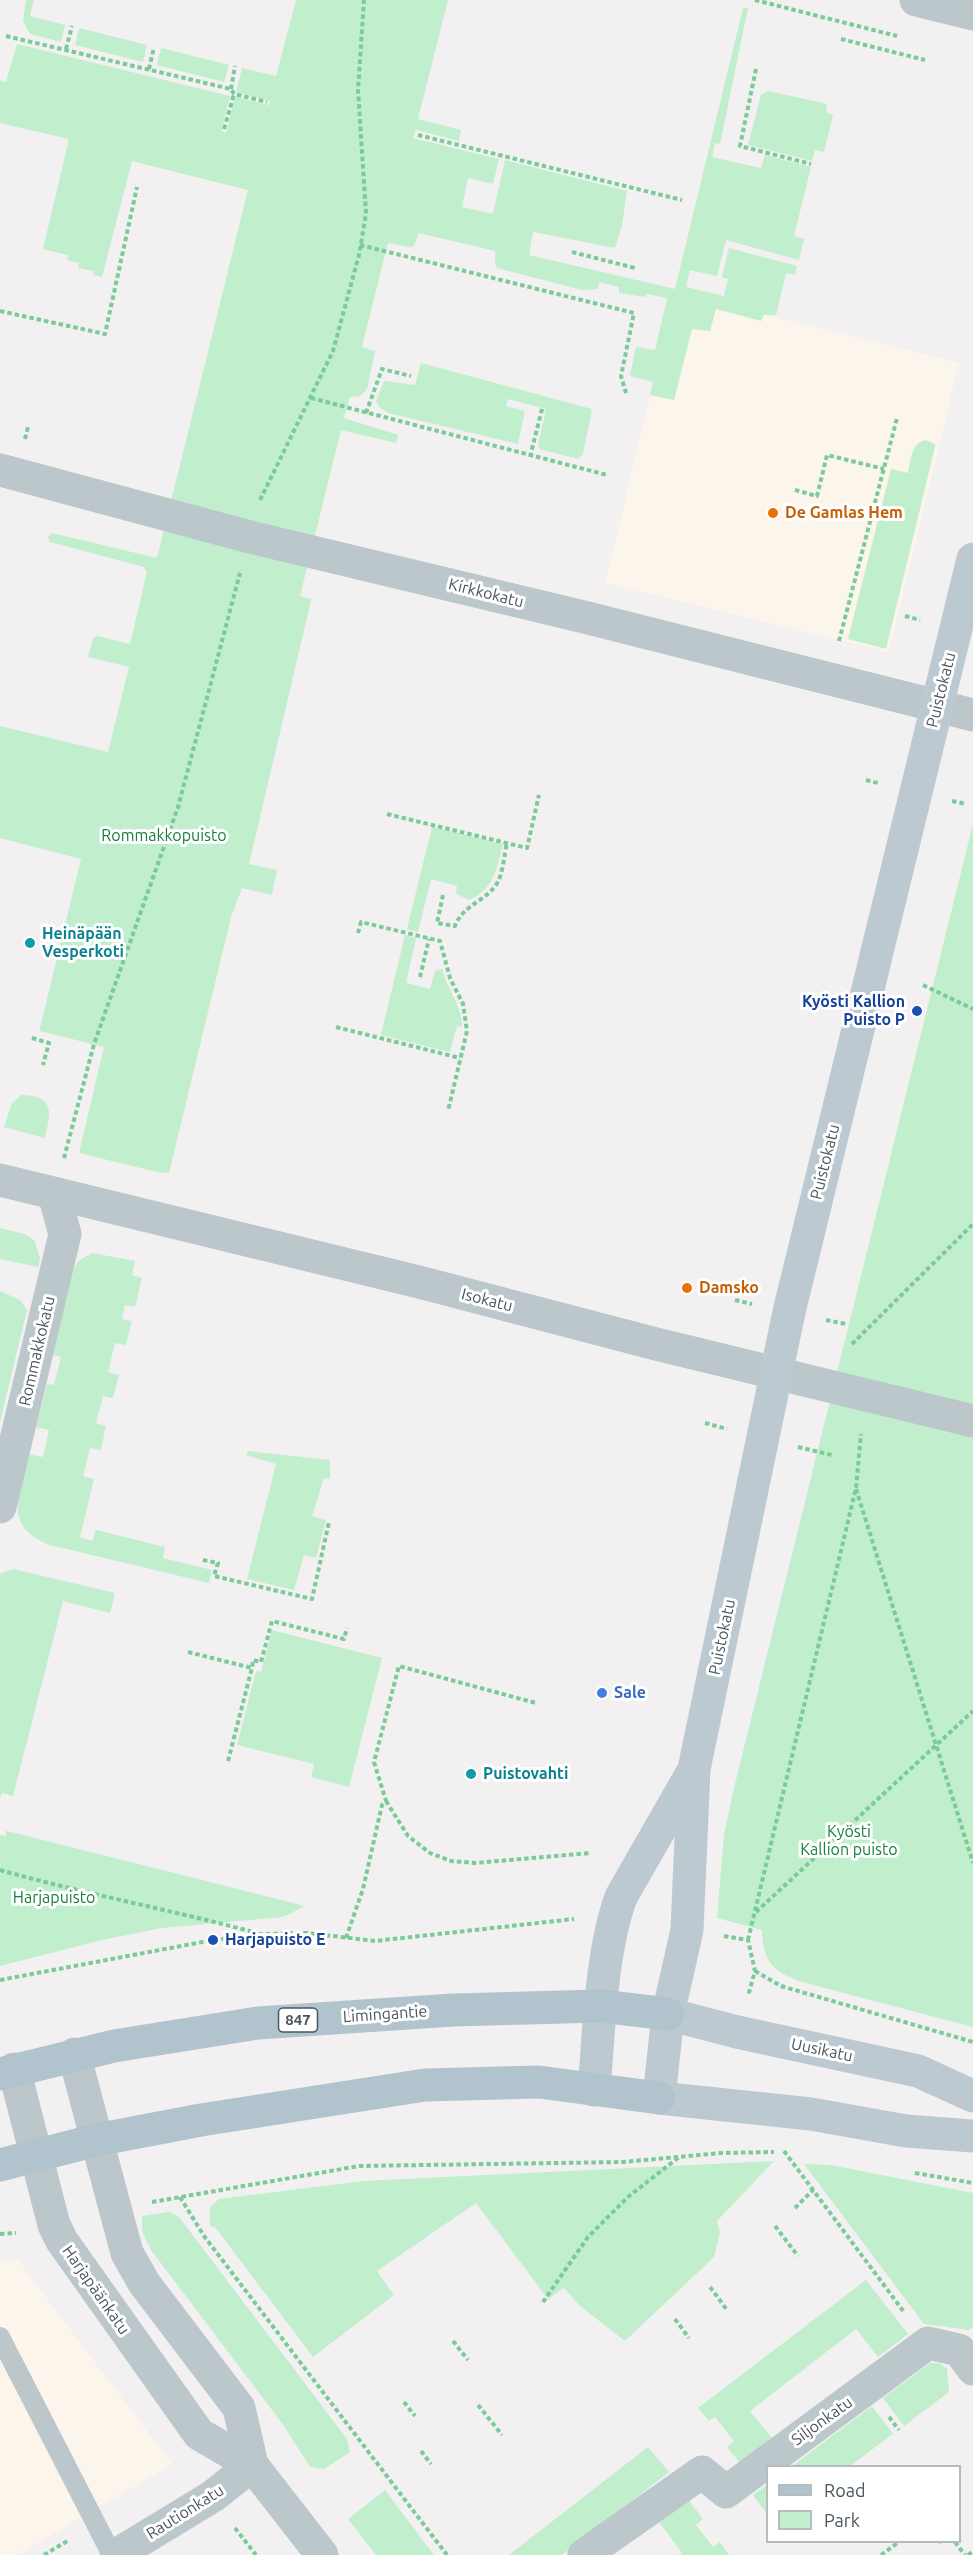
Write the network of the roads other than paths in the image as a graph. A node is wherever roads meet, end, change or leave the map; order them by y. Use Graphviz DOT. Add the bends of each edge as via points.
graph roads {
  1 [pos="916,0"];
  2 [pos="973,14"];
  3 [pos="0,470"];
  4 [pos="973,559"];
  5 [pos="937,706"];
  6 [pos="973,716"];
  7 [pos="0,1180"];
  8 [pos="54,1194"];
  9 [pos="776,1373"];
  10 [pos="973,1421"];
  11 [pos="0,1508"];
  12 [pos="694,1769"];
  13 [pos="601,2006"];
  14 [pos="668,2014"];
  15 [pos="74,2054"];
  16 [pos="7,2072"];
  17 [pos="594,2090"];
  18 [pos="973,2096"];
  19 [pos="659,2098"];
  20 [pos="973,2136"];
  21 [pos="96,2140"];
  22 [pos="35,2155"];
  23 [pos="0,2164"];
  24 [pos="0,2337"];
  25 [pos="973,2369"];
  26 [pos="252,2465"];
  27 [pos="114,2555"];
  28 [pos="322,2555"];
  29 [pos="584,2555"];
  1 -- 2 [label="street"];
  3 -- 5 [label="street, Kirkkokatu" via="250,537"];
  4 -- 5 [label="main road, Puistokatu"];
  5 -- 6 [label="street, Kirkkokatu"];
  5 -- 9 [label="main road, Puistokatu"];
  7 -- 8 [label="street, Isokatu"];
  8 -- 9 [label="street, Isokatu"];
  8 -- 11 [label="street, Rommakkokatu" via="65,1234"];
  9 -- 10 [label="street, Isokatu"];
  9 -- 12 [label="main road, Puistokatu"];
  12 -- 13 [label="main road, Puistokatu" via="621,1897 614,1916"];
  12 -- 14 [label="main road, Puistokatu" via="687,1930"];
  13 -- 14 [label="main road, Limingantie / 847"];
  13 -- 15 [label="main road, Limingantie / 847" via="453,2010 258,2023"];
  13 -- 17 [label="main road, Puistokatu"];
  14 -- 18 [label="main road, Uusikatu" via="918,2071"];
  14 -- 19 [label="main road, Puistokatu"];
  15 -- 16 [label="main road, Limingantie / 847"];
  15 -- 21 [label="street, Harjapäänkatu"];
  16 -- 22 [label="street, Harjapäänkatu"];
  17 -- 19 [label="main road"];
  17 -- 21 [label="main road" via="539,2082 425,2085"];
  19 -- 20 [label="main road" via="811,2114 906,2131"];
  21 -- 22 [label="main road"];
  21 -- 26 [label="street, Harjapäänkatu" via="127,2253 144,2283 239,2408"];
  22 -- 23 [label="main road"];
  22 -- 26 [label="street, Harjapäänkatu" via="54,2225 82,2273 199,2434"];
  24 -- 27 [label="lane"];
  25 -- 29 [label="street, Siljonkatu" via="959,2350 928,2343 726,2492 702,2472"];
  26 -- 27 [label="street, Rautionkatu" via="213,2496"];
  26 -- 28 [label="street, Harjapäänkatu"];
}
